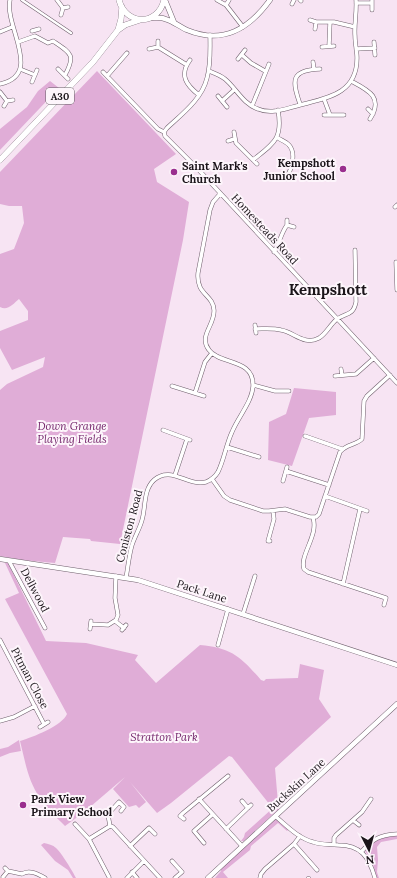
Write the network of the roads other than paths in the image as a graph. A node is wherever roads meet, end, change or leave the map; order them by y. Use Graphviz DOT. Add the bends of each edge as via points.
graph roads {
  1 [pos="10,0"];
  2 [pos="22,0"];
  3 [pos="57,0"];
  4 [pos="119,0"];
  5 [pos="165,0"];
  6 [pos="217,0"];
  7 [pos="229,0"];
  8 [pos="270,0"];
  9 [pos="294,0"];
  10 [pos="356,1"];
  11 [pos="372,2"];
  12 [pos="292,4"];
  13 [pos="226,5"];
  14 [pos="68,7"];
  15 [pos="122,7"];
  16 [pos="63,8"];
  17 [pos="372,10"];
  18 [pos="61,15"];
  19 [pos="150,18"];
  20 [pos="140,20"];
  21 [pos="310,20"];
  22 [pos="174,22"];
  23 [pos="316,22"];
  24 [pos="330,22"];
  25 [pos="12,27"];
  26 [pos="243,27"];
  27 [pos="355,27"];
  28 [pos="316,29"];
  29 [pos="35,30"];
  30 [pos="118,30"];
  31 [pos="0,32"];
  32 [pos="71,33"];
  33 [pos="210,35"];
  34 [pos="35,36"];
  35 [pos="55,36"];
  36 [pos="53,41"];
  37 [pos="158,41"];
  38 [pos="18,42"];
  39 [pos="374,42"];
  40 [pos="158,46"];
  41 [pos="329,46"];
  42 [pos="334,46"];
  43 [pos="322,47"];
  44 [pos="374,48"];
  45 [pos="356,49"];
  46 [pos="149,50"];
  47 [pos="245,50"];
  48 [pos="127,53"];
  49 [pos="242,55"];
  50 [pos="375,55"];
  51 [pos="238,59"];
  52 [pos="190,60"];
  53 [pos="313,62"];
  54 [pos="269,64"];
  55 [pos="187,65"];
  56 [pos="320,68"];
  57 [pos="20,69"];
  58 [pos="58,69"];
  59 [pos="314,69"];
  60 [pos="37,70"];
  61 [pos="209,71"];
  62 [pos="103,72"];
  63 [pos="265,72"];
  64 [pos="35,75"];
  65 [pos="65,75"];
  66 [pos="107,76"];
  67 [pos="68,79"];
  68 [pos="351,81"];
  69 [pos="32,82"];
  70 [pos="0,84"];
  71 [pos="234,90"];
  72 [pos="0,92"];
  73 [pos="199,95"];
  74 [pos="218,96"];
  75 [pos="324,99"];
  76 [pos="13,100"];
  77 [pos="7,101"];
  78 [pos="222,101"];
  79 [pos="300,104"];
  80 [pos="4,106"];
  81 [pos="252,106"];
  82 [pos="227,107"];
  83 [pos="368,109"];
  84 [pos="278,110"];
  85 [pos="373,114"];
  86 [pos="330,115"];
  87 [pos="344,115"];
  88 [pos="324,116"];
  89 [pos="370,119"];
  90 [pos="164,132"];
  91 [pos="234,132"];
  92 [pos="278,138"];
  93 [pos="234,139"];
  94 [pos="228,140"];
  95 [pos="0,160"];
  96 [pos="253,160"];
  97 [pos="257,164"];
  98 [pos="289,174"];
  99 [pos="294,178"];
  100 [pos="286,179"];
  101 [pos="220,194"];
  102 [pos="287,220"];
  103 [pos="287,225"];
  104 [pos="294,227"];
  105 [pos="355,250"];
  106 [pos="274,252"];
  107 [pos="396,262"];
  108 [pos="396,282"];
  109 [pos="397,290"];
  110 [pos="337,319"];
  111 [pos="255,329"];
  112 [pos="212,353"];
  113 [pos="374,358"];
  114 [pos="341,369"];
  115 [pos="342,375"];
  116 [pos="390,375"];
  117 [pos="335,376"];
  118 [pos="397,383"];
  119 [pos="253,385"];
  120 [pos="175,386"];
  121 [pos="286,390"];
  122 [pos="195,393"];
  123 [pos="204,396"];
  124 [pos="162,430"];
  125 [pos="305,436"];
  126 [pos="226,447"];
  127 [pos="342,449"];
  128 [pos="259,457"];
  129 [pos="175,475"];
  130 [pos="212,479"];
  131 [pos="283,481"];
  132 [pos="328,485"];
  133 [pos="325,496"];
  134 [pos="360,509"];
  135 [pos="273,511"];
  136 [pos="367,511"];
  137 [pos="313,518"];
  138 [pos="270,542"];
  139 [pos="0,558"];
  140 [pos="9,561"];
  141 [pos="116,576"];
  142 [pos="255,576"];
  143 [pos="126,578"];
  144 [pos="344,584"];
  145 [pos="384,605"];
  146 [pos="228,609"];
  147 [pos="243,614"];
  148 [pos="115,621"];
  149 [pos="45,628"];
  150 [pos="124,628"];
  151 [pos="90,629"];
  152 [pos="0,640"];
  153 [pos="218,645"];
  154 [pos="396,664"];
  155 [pos="397,704"];
  156 [pos="35,706"];
  157 [pos="0,721"];
  158 [pos="40,727"];
  159 [pos="228,776"];
  160 [pos="199,799"];
  161 [pos="371,799"];
  162 [pos="242,801"];
  163 [pos="121,811"];
  164 [pos="212,815"];
  165 [pos="275,816"];
  166 [pos="184,819"];
  167 [pos="354,820"];
  168 [pos="75,824"];
  169 [pos="359,825"];
  170 [pos="110,826"];
  171 [pos="226,829"];
  172 [pos="155,834"];
  173 [pos="397,834"];
  174 [pos="300,836"];
  175 [pos="89,839"];
  176 [pos="204,843"];
  177 [pos="294,844"];
  178 [pos="334,844"];
  179 [pos="130,846"];
  180 [pos="242,846"];
  181 [pos="361,852"];
  182 [pos="172,860"];
  183 [pos="144,861"];
  184 [pos="317,870"];
  185 [pos="132,872"];
  186 [pos="21,876"];
  187 [pos="2,877"];
  188 [pos="109,877"];
  189 [pos="45,878"];
  190 [pos="127,878"];
  191 [pos="137,878"];
  192 [pos="160,878"];
  193 [pos="175,878"];
  194 [pos="208,878"];
  195 [pos="260,878"];
  196 [pos="375,878"];
  1 -- 25 [label="street" via="8,9"];
  2 -- 32 [label="street"];
  3 -- 16 [label="street"];
  4 -- 15 [label="main road"];
  5 -- 19 [label="main road" via="160,10"];
  5 -- 22 [label="street"];
  6 -- 13 [label="street"];
  7 -- 13 [label="street"];
  8 -- 26 [label="street" via="255,18"];
  9 -- 12 [label="street"];
  10 -- 11 [label="street"];
  10 -- 27 [label="street"];
  11 -- 17 [label="street"];
  13 -- 26 [label="street"];
  14 -- 16 [label="street"];
  15 -- 20 [label="main road" via="129,15"];
  15 -- 30 [label="main road, A30"];
  16 -- 18 [label="street"];
  19 -- 20 [label="main road, A30"];
  19 -- 22 [label="street"];
  20 -- 30 [label="main road, A30" via="125,24"];
  21 -- 23 [label="street"];
  22 -- 33 [label="street" via="186,30"];
  23 -- 24 [label="street"];
  23 -- 28 [label="street"];
  24 -- 27 [label="street"];
  24 -- 41 [label="street"];
  25 -- 31 [label="street"];
  25 -- 38 [label="street"];
  26 -- 33 [label="street" via="224,35"];
  27 -- 45 [label="street"];
  29 -- 34 [label="street"];
  30 -- 95 [label="main road, A30" via="93,62"];
  33 -- 61 [label="street"];
  34 -- 36 [label="street" via="48,43"];
  34 -- 38 [label="street"];
  35 -- 36 [label="street"];
  36 -- 65 [label="street" via="71,54 71,64"];
  37 -- 40 [label="street"];
  38 -- 57 [label="street" via="21,53"];
  39 -- 44 [label="street"];
  40 -- 46 [label="street"];
  40 -- 55 [label="street"];
  41 -- 42 [label="street"];
  41 -- 43 [label="street"];
  44 -- 45 [label="street"];
  44 -- 50 [label="street"];
  45 -- 68 [label="street" via="356,66"];
  47 -- 49 [label="street"];
  48 -- 66 [label="street"];
  49 -- 51 [label="street"];
  49 -- 63 [label="street"];
  52 -- 55 [label="street"];
  53 -- 59 [label="street"];
  54 -- 63 [label="street"];
  55 -- 73 [label="street" via="186,80 192,90"];
  56 -- 59 [label="street"];
  57 -- 64 [label="street"];
  57 -- 70 [label="street" via="16,77"];
  58 -- 65 [label="street"];
  59 -- 79 [label="street" via="303,71 295,80 295,90"];
  60 -- 64 [label="street"];
  61 -- 71 [label="street" via="225,79"];
  61 -- 73 [label="street"];
  62 -- 66 [label="street, Homesteads Road"];
  63 -- 81 [label="street"];
  64 -- 69 [label="street"];
  65 -- 67 [label="street"];
  66 -- 90 [label="street, Homesteads Road" via="158,129"];
  68 -- 75 [label="street" via="339,93"];
  68 -- 85 [label="street" via="373,95 376,107"];
  71 -- 78 [label="street"];
  71 -- 81 [label="street"];
  72 -- 77 [label="street"];
  73 -- 90 [label="street"];
  74 -- 78 [label="street"];
  75 -- 79 [label="street"];
  75 -- 86 [label="street"];
  76 -- 77 [label="street"];
  77 -- 80 [label="street"];
  78 -- 82 [label="street"];
  79 -- 84 [label="street"];
  81 -- 84 [label="street" via="264,111"];
  83 -- 85 [label="street"];
  84 -- 92 [label="street"];
  85 -- 89 [label="street"];
  86 -- 87 [label="street"];
  86 -- 88 [label="street"];
  90 -- 101 [label="street, Homesteads Road"];
  91 -- 93 [label="street"];
  92 -- 96 [label="street"];
  92 -- 98 [label="street" via="291,149 293,159"];
  93 -- 94 [label="street"];
  93 -- 96 [label="street"];
  96 -- 97 [label="street"];
  98 -- 99 [label="street"];
  98 -- 100 [label="street"];
  101 -- 106 [label="street, Homesteads Road"];
  101 -- 112 [label="street" via="210,210 198,277 200,289 214,308 205,339 207,348"];
  102 -- 103 [label="street"];
  103 -- 104 [label="street"];
  103 -- 106 [label="street"];
  105 -- 110 [label="street" via="356,302 348,315"];
  106 -- 110 [label="street, Homesteads Road"];
  107 -- 108 [label="street"];
  108 -- 109 [label="street"];
  110 -- 111 [label="street" via="323,335 312,340 303,340 287,331"];
  110 -- 113 [label="street, Homesteads Road"];
  112 -- 119 [label="street" via="244,367"];
  112 -- 122 [label="street" via="205,362"];
  113 -- 115 [label="street" via="359,372"];
  113 -- 116 [label="street, Homesteads Road"];
  114 -- 115 [label="street"];
  115 -- 117 [label="street"];
  116 -- 118 [label="street, Homesteads Road"];
  116 -- 127 [label="street" via="364,401 362,440"];
  119 -- 121 [label="street" via="275,391"];
  119 -- 126 [label="street"];
  120 -- 122 [label="street"];
  122 -- 123 [label="street"];
  124 -- 129 [label="street" via="189,439"];
  125 -- 127 [label="street"];
  126 -- 128 [label="street"];
  126 -- 130 [label="street" via="218,472"];
  127 -- 132 [label="street"];
  129 -- 130 [label="street, Coniston Road" via="198,482"];
  129 -- 143 [label="street, Coniston Road" via="161,476 150,485 142,521 132,546"];
  130 -- 135 [label="street" via="228,499 263,511"];
  131 -- 132 [label="street" via="287,469"];
  132 -- 133 [label="street"];
  133 -- 134 [label="street"];
  133 -- 137 [label="street" via="319,514"];
  134 -- 136 [label="street"];
  134 -- 144 [label="street"];
  135 -- 137 [label="street" via="284,509"];
  135 -- 138 [label="street" via="274,519 268,541"];
  137 -- 144 [label="street" via="315,526 304,568 308,572"];
  139 -- 140 [label="street, Pack Lane"];
  140 -- 141 [label="street, Pack Lane"];
  140 -- 149 [label="street, Dellwood"];
  141 -- 143 [label="street, Pack Lane"];
  141 -- 148 [label="street" via="115,598 118,615"];
  142 -- 147 [label="street"];
  143 -- 146 [label="street, Pack Lane"];
  144 -- 145 [label="street" via="386,598"];
  146 -- 147 [label="street, Pack Lane"];
  146 -- 153 [label="street"];
  147 -- 154 [label="street, Pack Lane"];
  148 -- 150 [label="street"];
  148 -- 151 [label="street" via="104,625 91,622"];
  152 -- 156 [label="street, Pitman Close"];
  155 -- 165 [label="street, Buckskin Lane"];
  156 -- 157 [label="street"];
  156 -- 158 [label="street, Pitman Close" via="46,723"];
  159 -- 160 [label="street"];
  160 -- 164 [label="street"];
  160 -- 166 [label="street" via="180,816"];
  161 -- 167 [label="street"];
  162 -- 171 [label="street" via="250,807"];
  163 -- 170 [label="street" via="124,807 119,802 108,815"];
  164 -- 171 [label="street"];
  164 -- 176 [label="street" via="194,831"];
  165 -- 174 [label="street"];
  165 -- 180 [label="street, Buckskin Lane"];
  167 -- 169 [label="street"];
  167 -- 178 [label="street" via="336,835"];
  168 -- 175 [label="street"];
  170 -- 175 [label="street"];
  170 -- 179 [label="street" via="114,827"];
  171 -- 180 [label="street"];
  172 -- 179 [label="street" via="149,828"];
  173 -- 181 [label="street" via="375,839"];
  174 -- 177 [label="street"];
  174 -- 178 [label="street" via="314,842"];
  175 -- 188 [label="street"];
  177 -- 184 [label="street"];
  177 -- 195 [label="street" via="265,870"];
  178 -- 181 [label="street" via="351,846"];
  179 -- 183 [label="street"];
  180 -- 194 [label="street, Buckskin Lane"];
  181 -- 196 [label="street" via="369,861"];
  182 -- 193 [label="street" via="182,872"];
  183 -- 185 [label="street"];
  183 -- 192 [label="street"];
  185 -- 190 [label="street"];
  185 -- 191 [label="street"];
  186 -- 187 [label="street" via="6,869"];
  186 -- 189 [label="street" via="24,872 30,872"];
}
